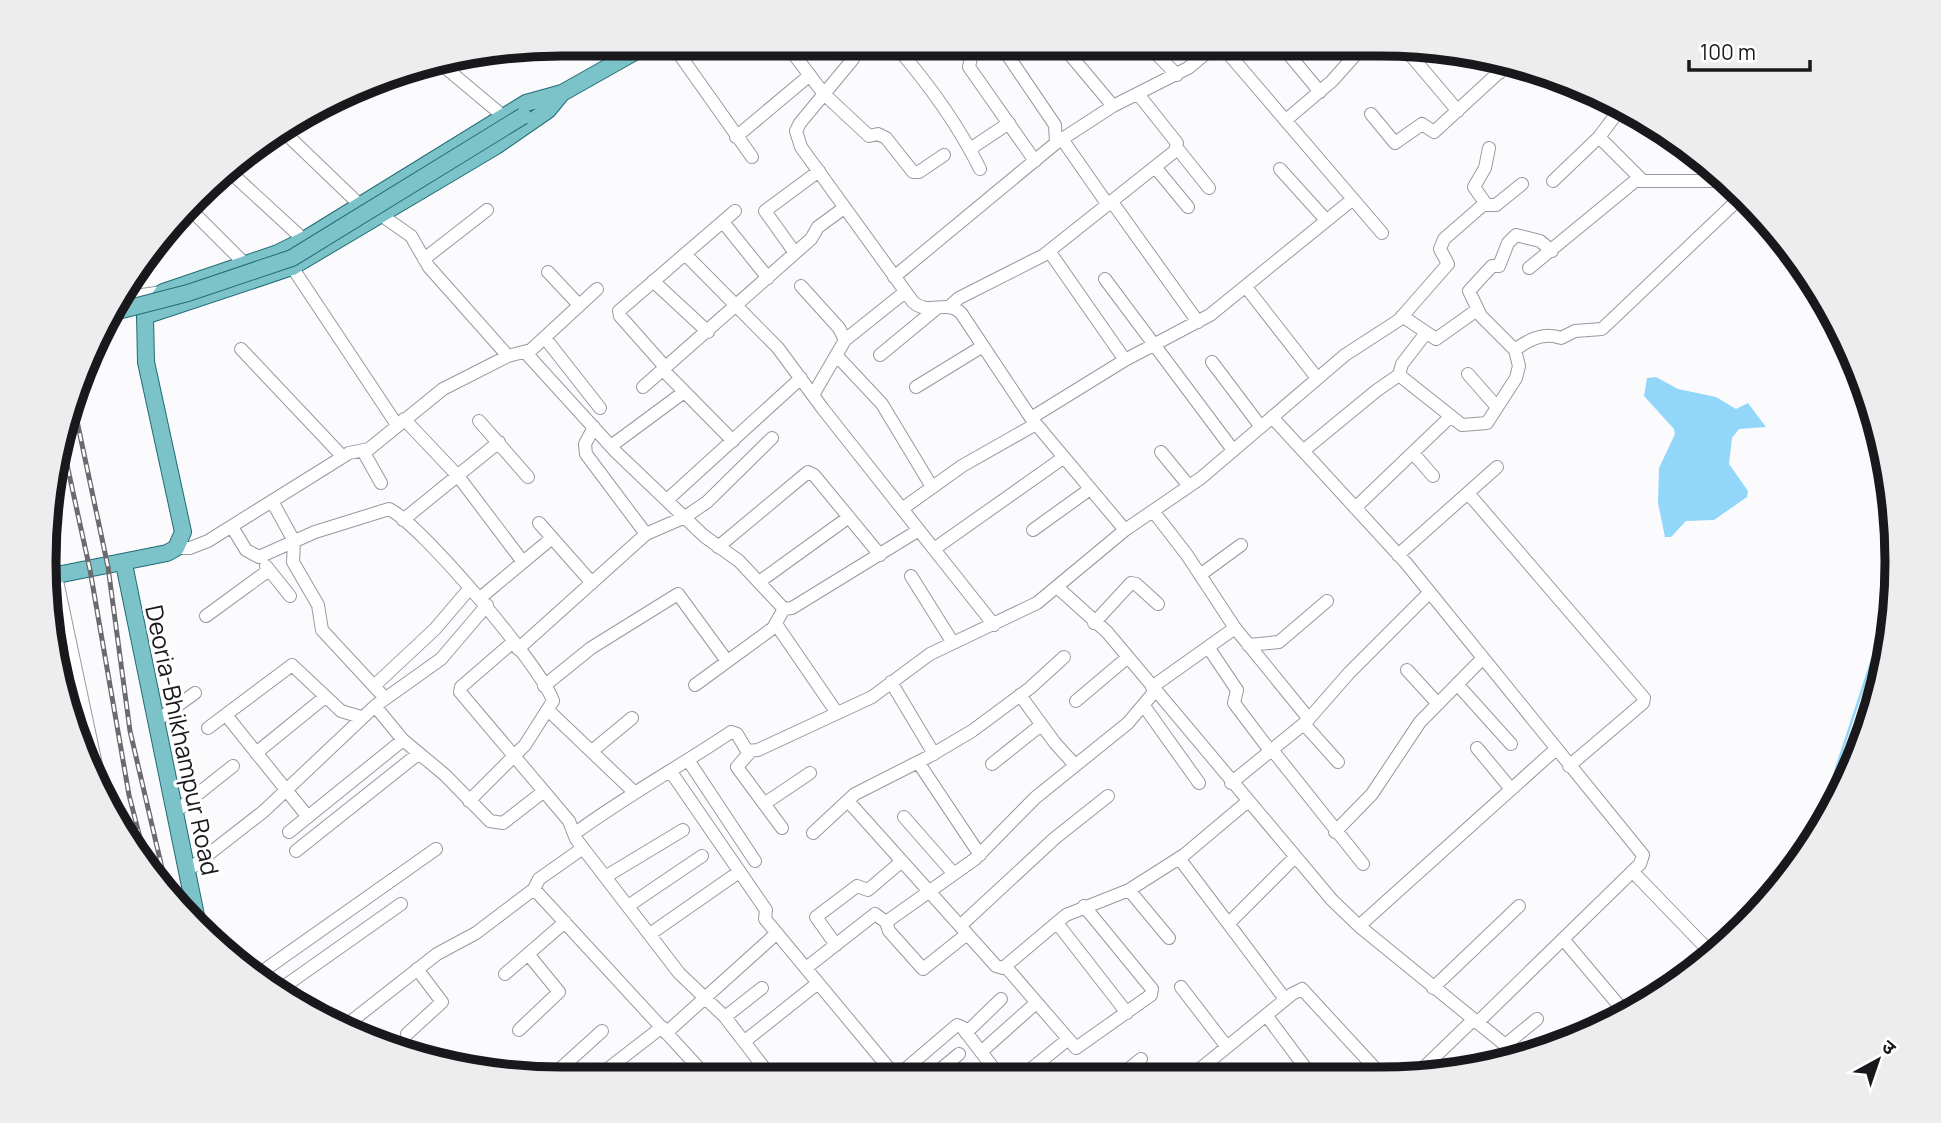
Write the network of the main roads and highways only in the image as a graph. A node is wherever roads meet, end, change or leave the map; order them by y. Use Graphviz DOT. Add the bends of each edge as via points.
graph roads {
  1 [pos="628,56"];
  2 [pos="562,93"];
  3 [pos="124,310"];
  4 [pos="145,316"];
  5 [pos="124,564"];
  6 [pos="56,575"];
  7 [pos="195,910"];
  1 -- 2 [label="main road"];
  2 -- 3 [label="main road, bridge" via="292,258"];
  2 -- 4 [label="main road" via="548,110 496,146 292,267"];
  2 -- 4 [label="main road" via="539,98 503,116 304,240 163,292"];
  4 -- 5 [label="main road" via="146,362 183,532 176,548"];
  5 -- 6 [label="main road"];
  5 -- 7 [label="main road, Deoria-Bhikhampur Road"];
}
